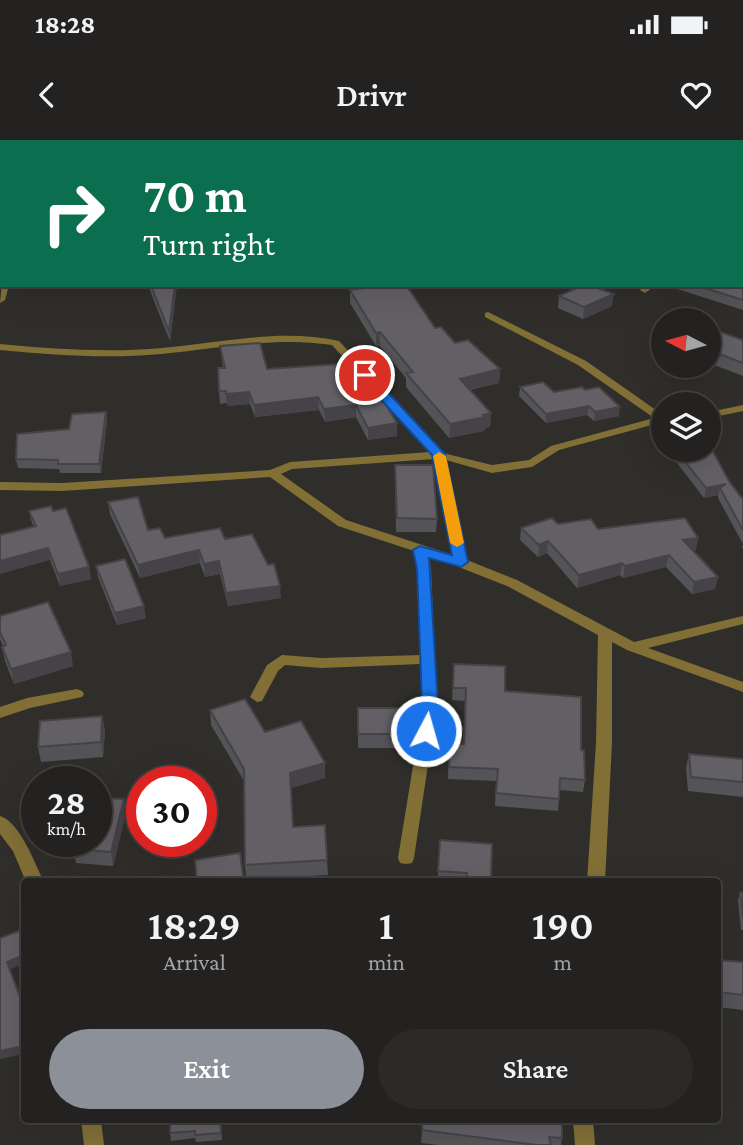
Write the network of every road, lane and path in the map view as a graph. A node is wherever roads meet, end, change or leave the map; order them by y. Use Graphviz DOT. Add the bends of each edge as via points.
graph roads {
  1 [pos="488,315"];
  2 [pos="0,347"];
  3 [pos="743,408"];
  4 [pos="651,411"];
  5 [pos="721,413"];
  6 [pos="651,422"];
  7 [pos="439,454"];
  8 [pos="272,473"];
  9 [pos="0,486"];
  10 [pos="420,550"];
  11 [pos="461,562"];
  12 [pos="743,620"];
  13 [pos="605,633"];
  14 [pos="632,647"];
  15 [pos="428,659"];
  16 [pos="743,687"];
  17 [pos="77,694"];
  18 [pos="257,697"];
  19 [pos="0,713"];
  20 [pos="0,822"];
  21 [pos="406,858"];
  22 [pos="33,878"];
  23 [pos="596,878"];
  24 [pos="91,1123"];
  25 [pos="583,1123"];
  26 [pos="94,1145"];
  27 [pos="585,1145"];
  1 -- 4 [label="street" via="582,363"];
  2 -- 7 [label="street" via="83,354 265,339 335,343"];
  3 -- 5 [label="street"];
  6 -- 7 [label="street" via="555,448 532,463 492,469"];
  7 -- 8 [label="street" via="290,466"];
  7 -- 11 [label="street"];
  8 -- 9 [label="street" via="62,487"];
  8 -- 10 [label="street" via="342,523"];
  10 -- 11 [label="street"];
  10 -- 15 [label="street"];
  11 -- 13 [label="street" via="513,583"];
  12 -- 14 [label="street"];
  13 -- 14 [label="street"];
  13 -- 23 [label="street"];
  14 -- 16 [label="street"];
  15 -- 18 [label="street" via="282,660 272,667"];
  15 -- 21 [label="street" via="430,705"];
  17 -- 19 [label="street"];
  20 -- 22 [label="street" via="20,848"];
  24 -- 26 [label="street"];
  25 -- 27 [label="street"];
}
